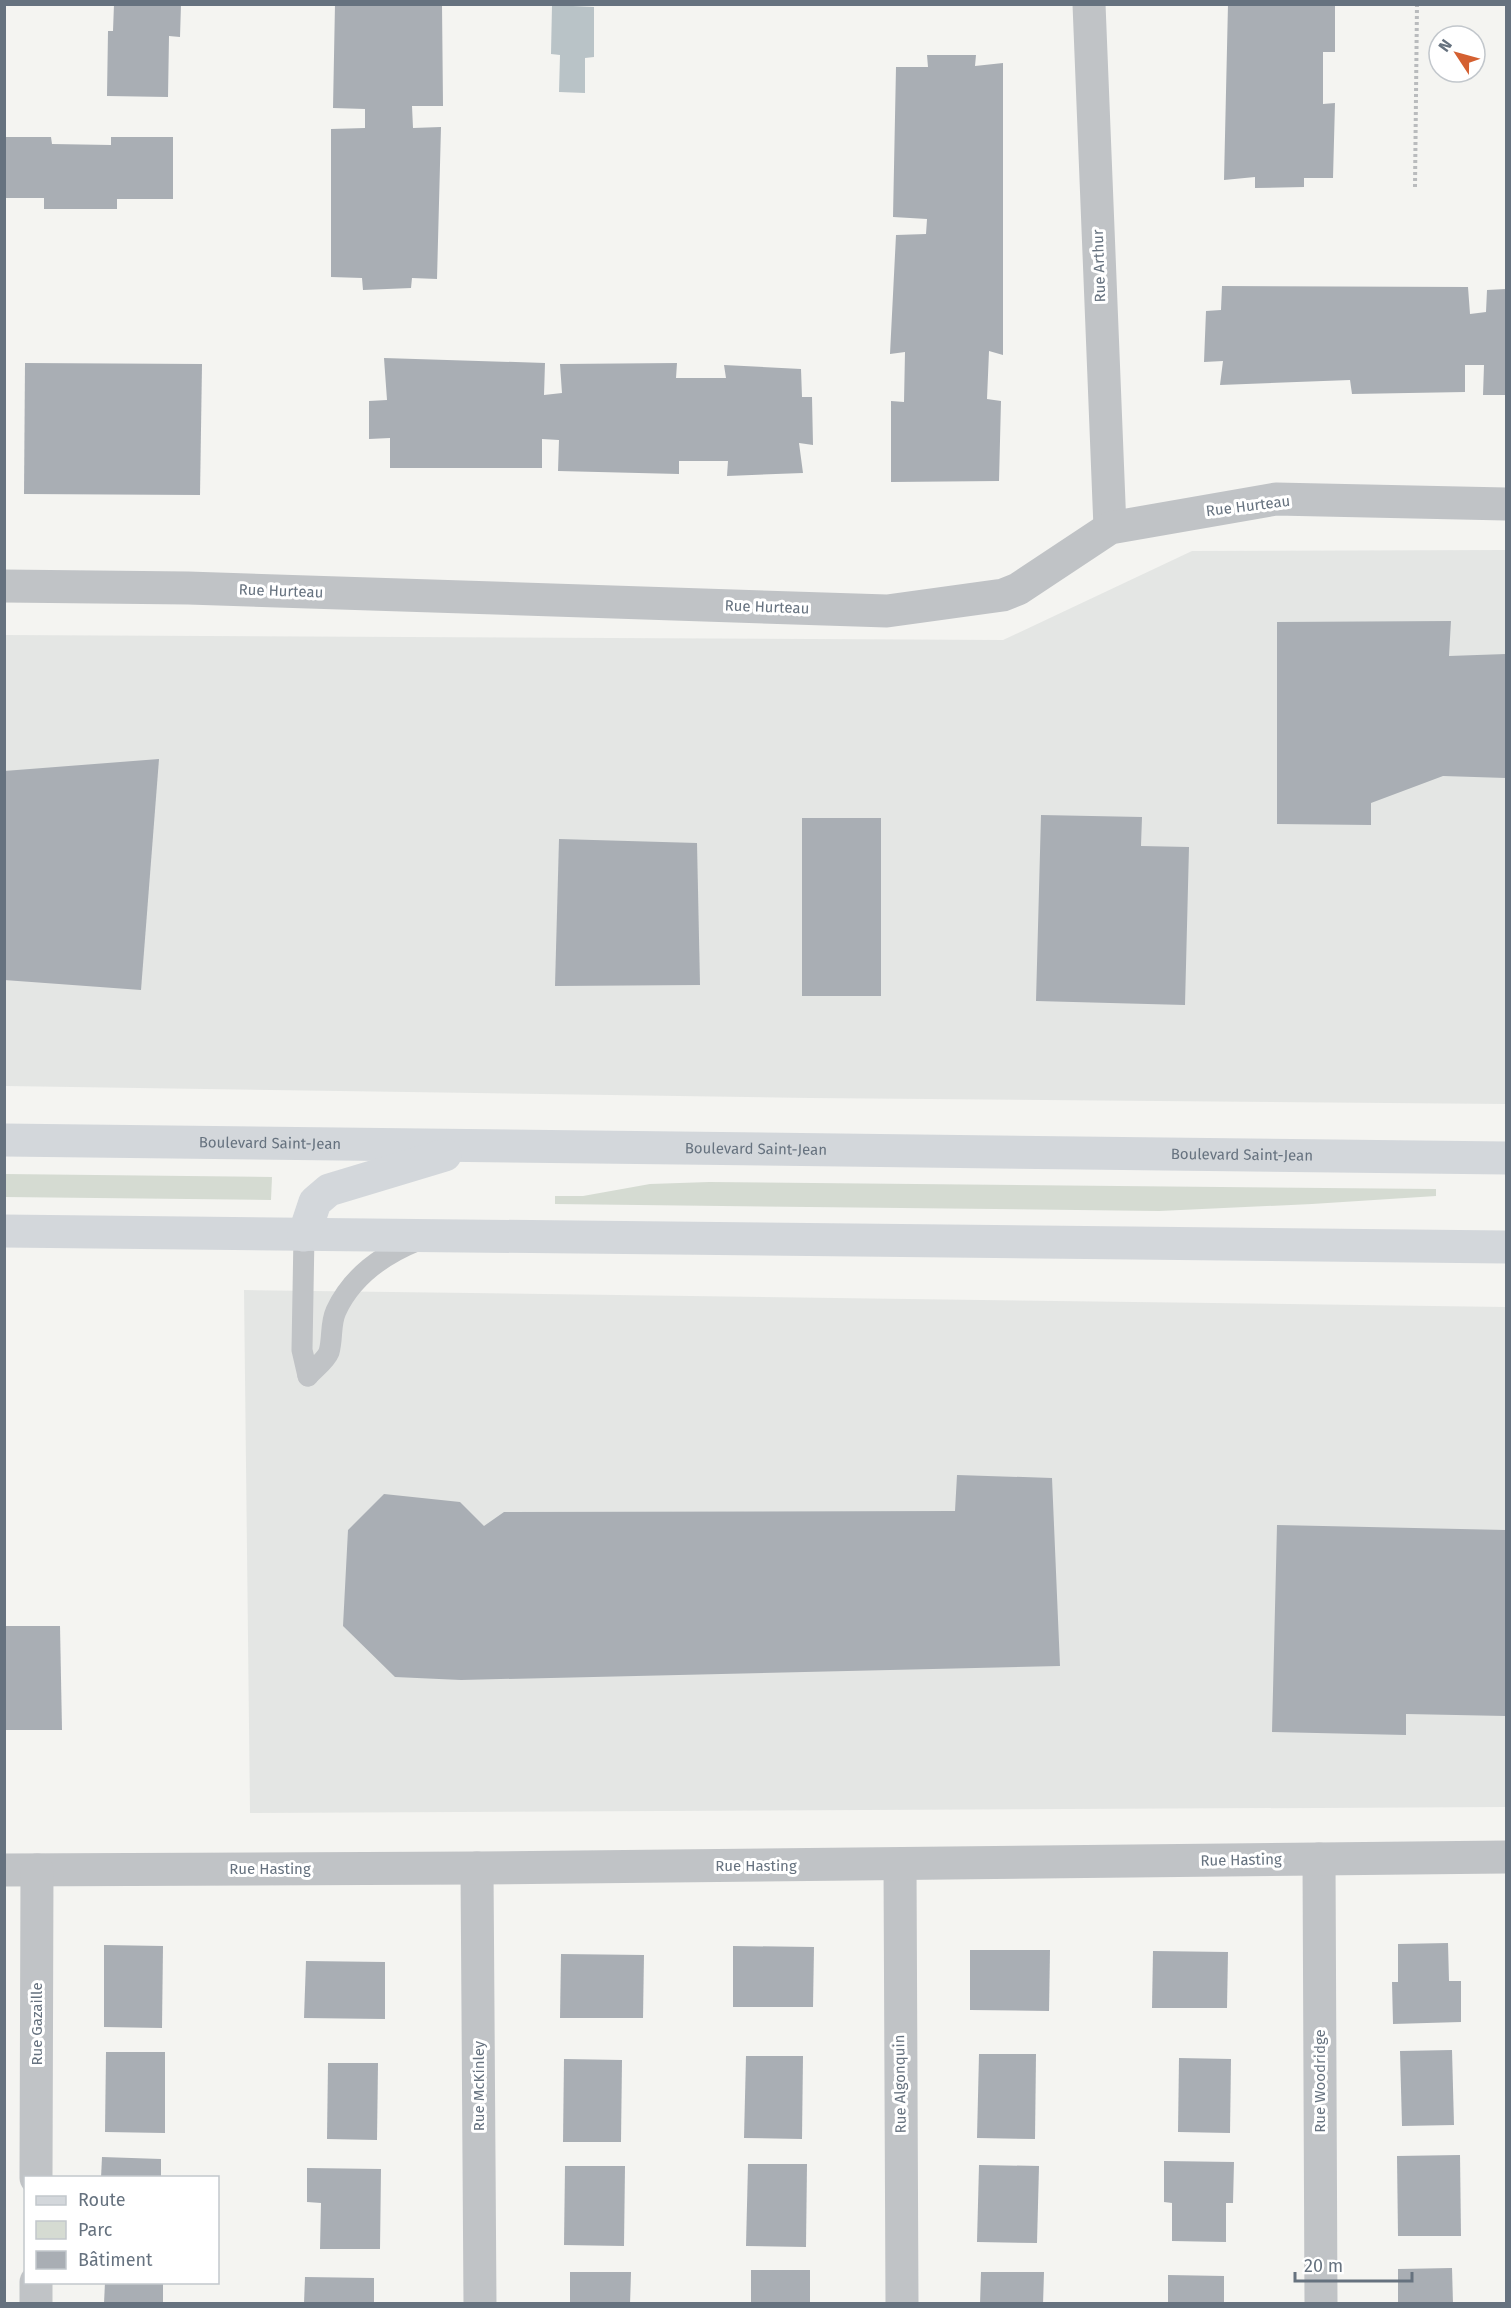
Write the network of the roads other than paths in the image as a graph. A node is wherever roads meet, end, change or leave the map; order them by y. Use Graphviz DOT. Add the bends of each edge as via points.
graph roads {
  1 [pos="1089,4"];
  2 [pos="1506,504"];
  3 [pos="1110,528"];
  4 [pos="4,586"];
  5 [pos="4,1140"];
  6 [pos="473,1146"];
  7 [pos="1506,1158"];
  8 [pos="4,1232"];
  9 [pos="304,1236"];
  10 [pos="429,1236"];
  11 [pos="1506,1247"];
  12 [pos="1506,1857"];
  13 [pos="1319,1859"];
  14 [pos="900,1864"];
  15 [pos="477,1868"];
  16 [pos="4,1870"];
  17 [pos="37,1870"];
  18 [pos="36,2176"];
  19 [pos="36,2284"];
  20 [pos="36,2304"];
  21 [pos="480,2304"];
  22 [pos="902,2304"];
  23 [pos="1321,2304"];
  1 -- 3 [label="street, Rue Arthur"];
  2 -- 3 [label="street, Rue Hurteau" via="1276,499"];
  3 -- 4 [label="street, Rue Hurteau" via="1003,595 887,611 188,588"];
  5 -- 6 [label="main road, Boulevard Saint-Jean"];
  6 -- 7 [label="main road, Boulevard Saint-Jean"];
  6 -- 9 [label="main road" via="329,1190 315,1202"];
  8 -- 9 [label="main road"];
  9 -- 10 [label="main road"];
  9 -- 10 [label="lane" via="302,1350 308,1376 329,1353 336,1311 350,1287 387,1255"];
  10 -- 11 [label="main road"];
  12 -- 13 [label="street, Rue Hasting"];
  13 -- 14 [label="street, Rue Hasting"];
  13 -- 23 [label="street, Rue Woodridge"];
  14 -- 15 [label="street, Rue Hasting"];
  14 -- 22 [label="street, Rue Algonquin"];
  15 -- 17 [label="street, Rue Hasting"];
  15 -- 21 [label="street, Rue McKinley"];
  16 -- 17 [label="street, Rue Hasting"];
  17 -- 18 [label="street, Rue Gazaille"];
  19 -- 20 [label="street"];
}
